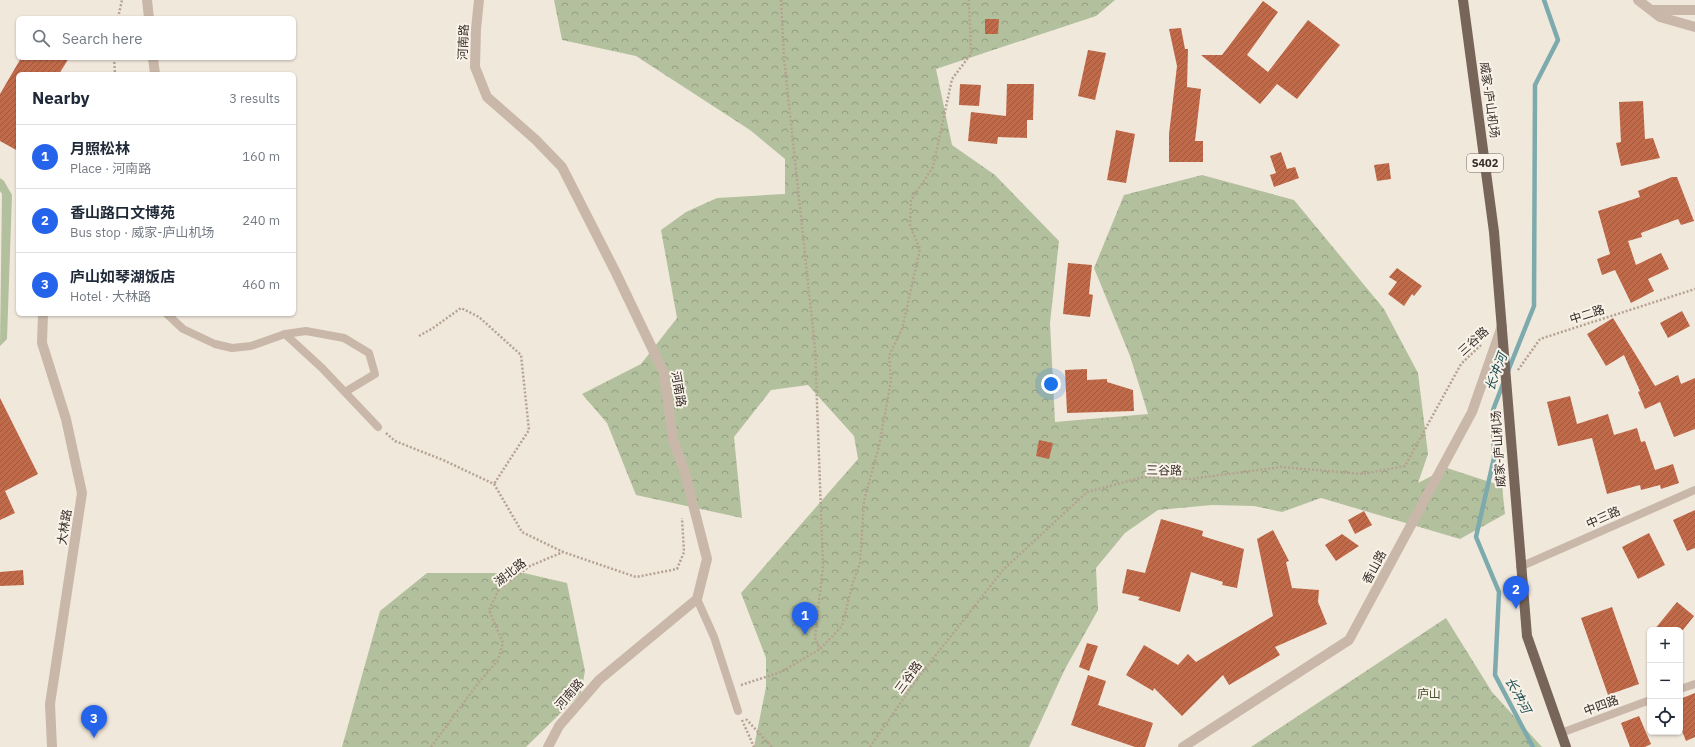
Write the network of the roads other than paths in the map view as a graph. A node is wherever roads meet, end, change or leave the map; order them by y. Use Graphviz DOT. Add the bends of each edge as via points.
graph roads {
  1 [pos="147,0"];
  2 [pos="479,0"];
  3 [pos="1463,0"];
  4 [pos="1638,0"];
  5 [pos="1652,10"];
  6 [pos="1695,10"];
  7 [pos="149,16"];
  8 [pos="1695,27"];
  9 [pos="153,60"];
  10 [pos="155,72"];
  11 [pos="43,316"];
  12 [pos="170,316"];
  13 [pos="1502,326"];
  14 [pos="285,334"];
  15 [pos="346,392"];
  16 [pos="378,427"];
  17 [pos="1695,490"];
  18 [pos="1520,567"];
  19 [pos="697,599"];
  20 [pos="1695,684"];
  21 [pos="1683,688"];
  22 [pos="1647,701"];
  23 [pos="738,711"];
  24 [pos="1561,733"];
  25 [pos="52,747"];
  26 [pos="548,747"];
  27 [pos="1183,747"];
  28 [pos="1566,747"];
  1 -- 7 [label="street"];
  2 -- 19 [label="street, 河南路" via="475,67 487,97 562,167 664,373 673,439 685,473 707,559"];
  3 -- 13 [label="main road, 威家-庐山机场 / S402" via="1494,232"];
  4 -- 5 [label="street"];
  5 -- 6 [label="street"];
  5 -- 8 [label="street" via="1660,17"];
  9 -- 10 [label="street"];
  11 -- 25 [label="street, 大林路" via="42,343 66,419 82,493 50,704"];
  12 -- 14 [label="lane" via="183,329 215,344 232,348 251,346"];
  13 -- 18 [label="main road, 威家-庐山机场 / S402"];
  13 -- 27 [label="street, 香山路" via="1472,412 1349,640"];
  14 -- 15 [label="lane"];
  14 -- 15 [label="lane" via="306,331 344,338 368,353 375,374"];
  15 -- 16 [label="lane"];
  17 -- 18 [label="lane, 中三路"];
  18 -- 24 [label="main road, 威家-庐山机场 / S402" via="1527,636"];
  19 -- 23 [label="lane" via="714,637"];
  19 -- 26 [label="street, 河南路" via="599,680 560,726"];
  20 -- 21 [label="lane"];
  22 -- 24 [label="lane, 中四路"];
  24 -- 28 [label="main road, 威家-庐山机场 / S402"];
}
